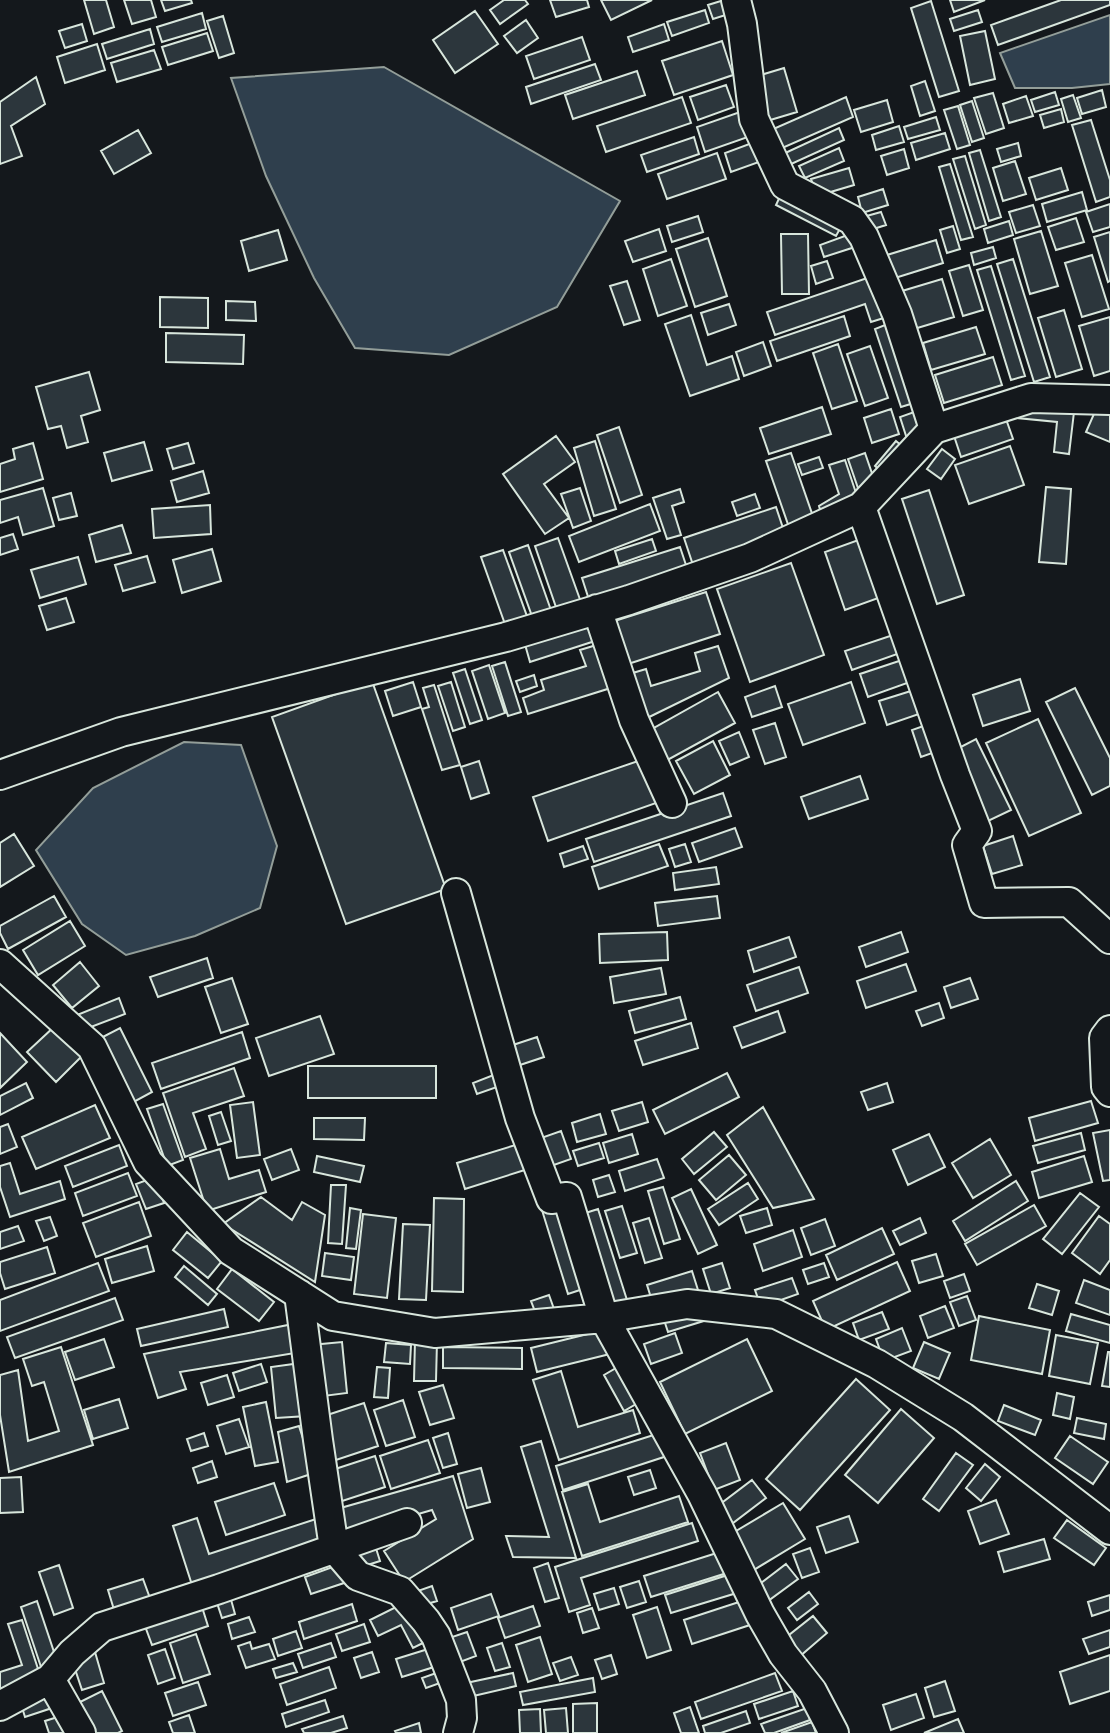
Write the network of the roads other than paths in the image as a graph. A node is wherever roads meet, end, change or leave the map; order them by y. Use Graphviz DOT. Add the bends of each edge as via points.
graph roads {
  1 [pos="736,0"];
  2 [pos="1110,400"];
  3 [pos="934,429"];
  4 [pos="861,508"];
  5 [pos="597,609"];
  6 [pos="0,775"];
  7 [pos="672,803"];
  8 [pos="456,893"];
  9 [pos="1110,939"];
  10 [pos="0,964"];
  11 [pos="1110,1030"];
  12 [pos="1110,1092"];
  13 [pos="299,1294"];
  14 [pos="604,1318"];
  15 [pos="407,1523"];
  16 [pos="1110,1530"];
  17 [pos="334,1548"];
  18 [pos="50,1679"];
  19 [pos="0,1706"];
  20 [pos="81,1733"];
  21 [pos="458,1733"];
  22 [pos="834,1733"];
  1 -- 3 [label="street" via="754,118 785,186 852,220 864,237 897,314"];
  2 -- 3 [label="street" via="1031,398"];
  3 -- 4 [label="street"];
  4 -- 5 [label="street" via="750,558"];
  4 -- 9 [label="street" via="978,831 967,845 984,903 1069,902"];
  5 -- 6 [label="street" via="506,637 121,732"];
  5 -- 7 [label="street" via="634,720"];
  8 -- 14 [label="street" via="520,1118 551,1199 567,1197"];
  10 -- 13 [label="street" via="92,1047 148,1162 231,1251"];
  11 -- 12 [label="street" via="1104,1038"];
  13 -- 14 [label="street" via="333,1316 435,1334"];
  13 -- 17 [label="street"];
  14 -- 16 [label="street" via="687,1304 776,1314 877,1364 963,1417"];
  14 -- 22 [label="street" via="702,1494 760,1614"];
  15 -- 17 [label="street"];
  17 -- 18 [label="street" via="102,1627"];
  17 -- 21 [label="street" via="358,1576 400,1591 426,1621 461,1700 463,1718"];
  18 -- 19 [label="street"];
  18 -- 20 [label="street"];
}
